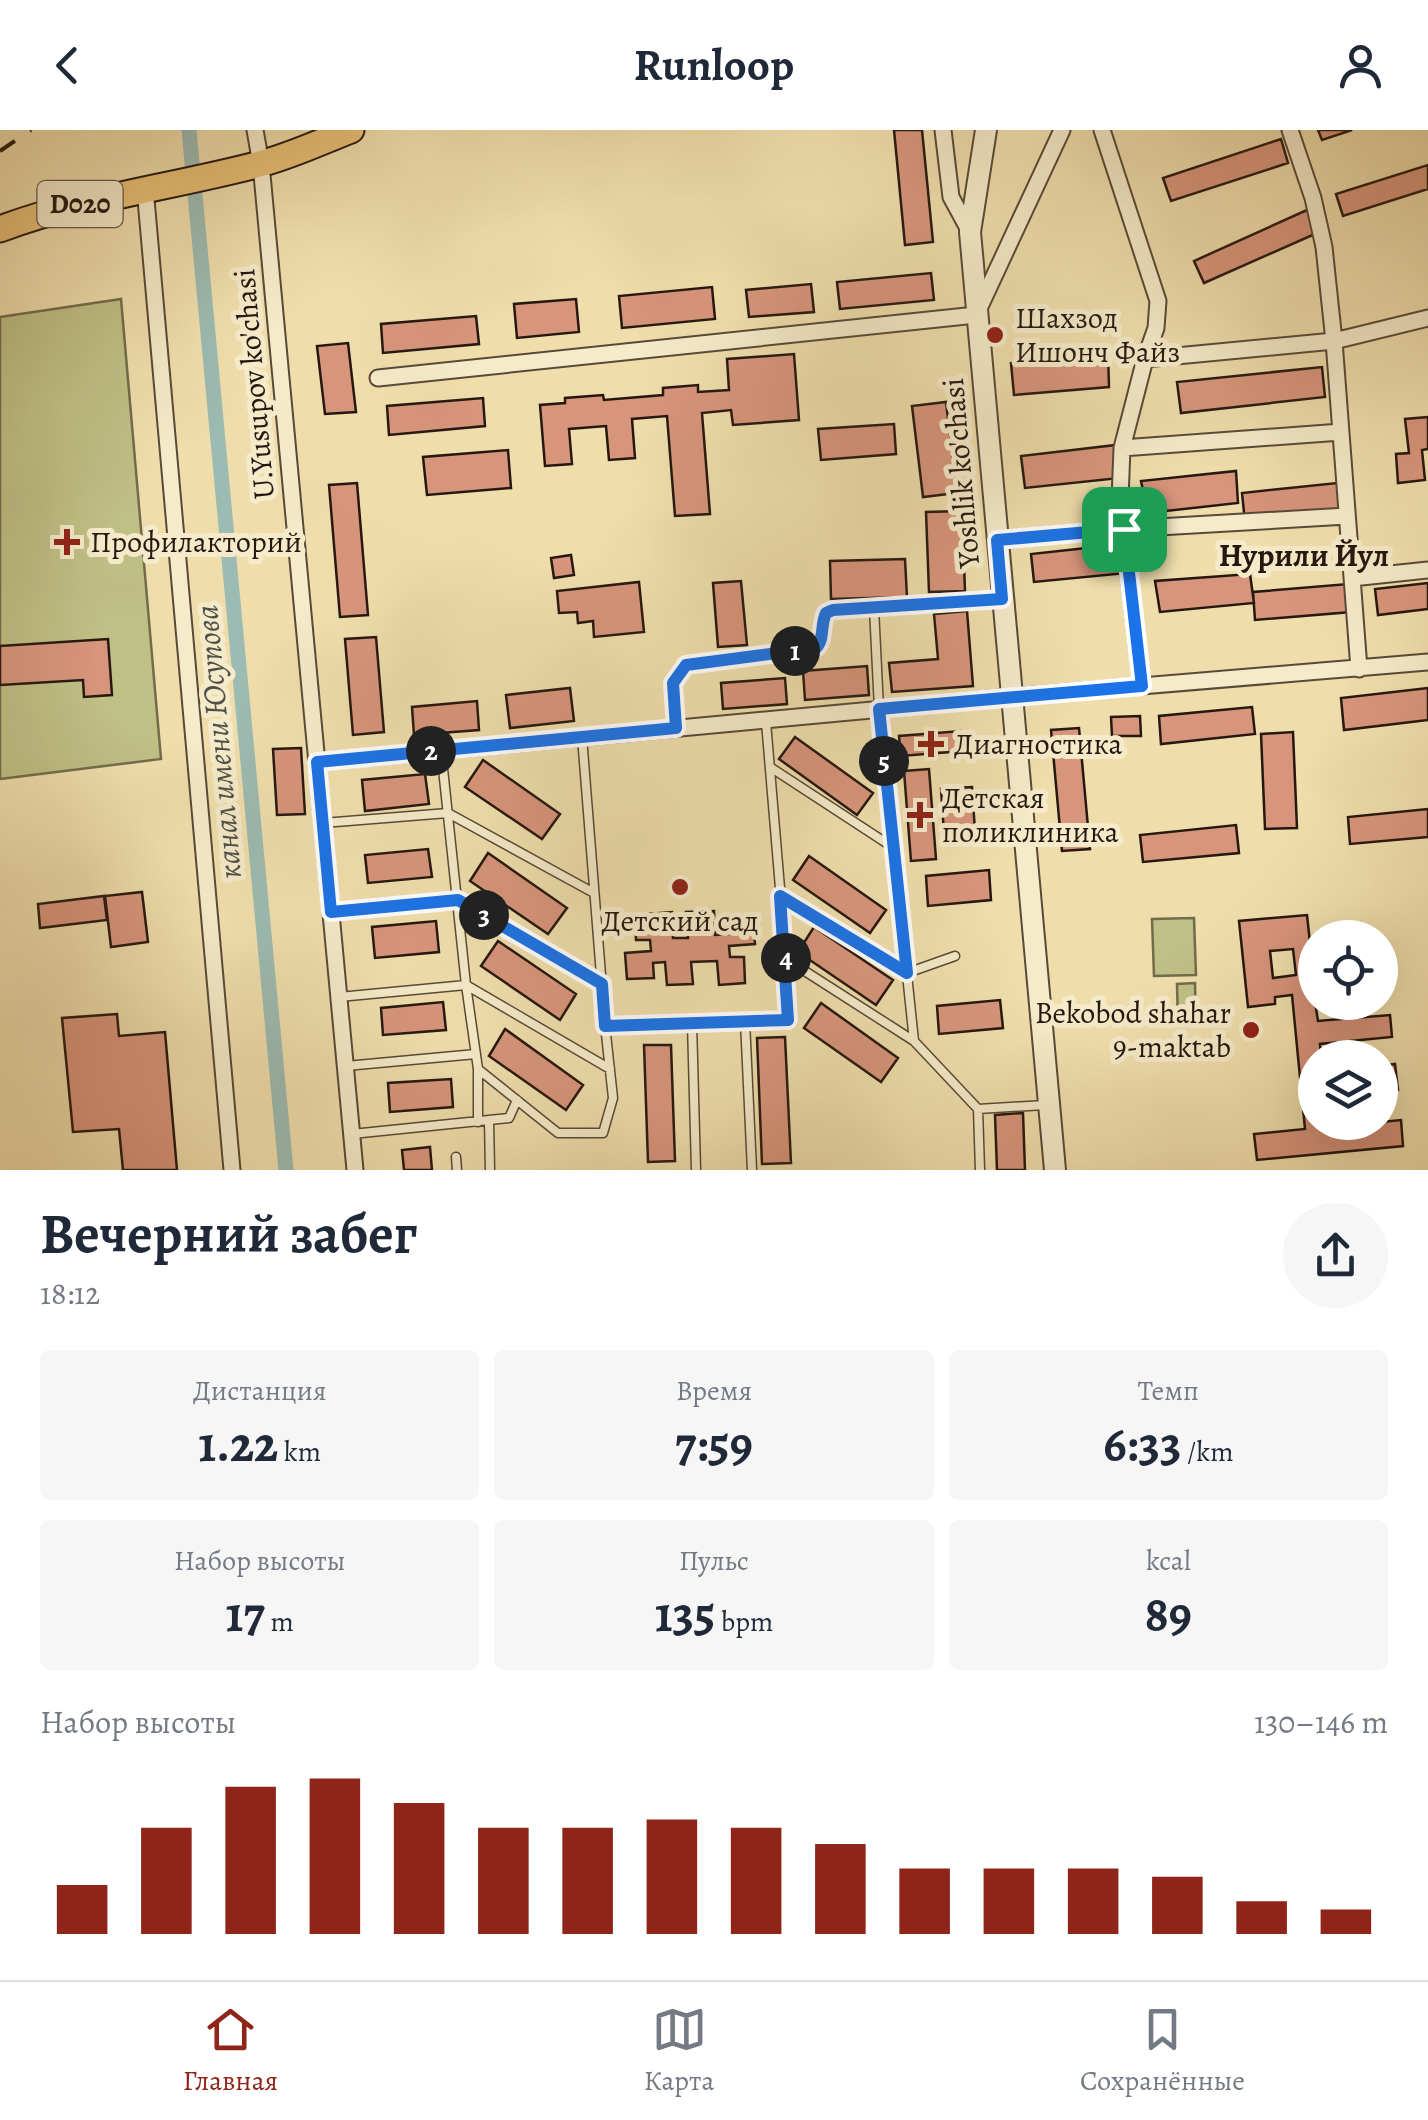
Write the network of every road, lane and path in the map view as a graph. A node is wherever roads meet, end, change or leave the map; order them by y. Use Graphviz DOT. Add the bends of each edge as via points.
graph roads {
  1 [pos="255,130"];
  2 [pos="352,130"];
  3 [pos="943,130"];
  4 [pos="986,130"];
  5 [pos="1062,130"];
  6 [pos="1102,130"];
  7 [pos="1290,130"];
  8 [pos="261,164"];
  9 [pos="154,186"];
  10 [pos="0,229"];
  11 [pos="970,232"];
  12 [pos="976,315"];
  13 [pos="1427,315"];
  14 [pos="1334,340"];
  15 [pos="1145,359"];
  16 [pos="378,378"];
  17 [pos="1341,432"];
  18 [pos="1122,448"];
  19 [pos="1348,516"];
  20 [pos="1124,529"];
  21 [pos="997,540"];
  22 [pos="1428,570"];
  23 [pos="1352,578"];
  24 [pos="1002,599"];
  25 [pos="874,608"];
  26 [pos="1428,662"];
  27 [pos="1359,669"];
  28 [pos="1142,686"];
  29 [pos="1011,697"];
  30 [pos="879,709"];
  31 [pos="766,720"];
  32 [pos="676,728"];
  33 [pos="582,737"];
  34 [pos="441,750"];
  35 [pos="317,762"];
  36 [pos="770,767"];
  37 [pos="448,813"];
  38 [pos="323,824"];
  39 [pos="894,848"];
  40 [pos="594,892"];
  41 [pos="780,896"];
  42 [pos="458,900"];
  43 [pos="331,912"];
  44 [pos="955,956"];
  45 [pos="786,959"];
  46 [pos="907,973"];
  47 [pos="602,984"];
  48 [pos="466,986"];
  49 [pos="339,997"];
  50 [pos="745,1021"];
  51 [pos="692,1022"];
  52 [pos="605,1026"];
  53 [pos="914,1041"];
  54 [pos="476,1054"];
  55 [pos="346,1066"];
  56 [pos="478,1069"];
  57 [pos="610,1070"];
  58 [pos="517,1100"];
  59 [pos="1049,1104"];
  60 [pos="978,1109"];
  61 [pos="489,1120"];
  62 [pos="478,1122"];
  63 [pos="352,1134"];
  64 [pos="456,1158"];
  65 [pos="232,1170"];
  66 [pos="356,1170"];
  67 [pos="457,1170"];
  68 [pos="490,1170"];
  69 [pos="696,1170"];
  70 [pos="752,1170"];
  71 [pos="980,1170"];
  72 [pos="1055,1170"];
  1 -- 8 [label="street, U.Yusupov ko'chasi"];
  2 -- 8 [label="main road, D020"];
  3 -- 11 [label="street" via="951,198"];
  4 -- 11 [label="street, Yoshlik ko'chasi"];
  5 -- 12 [label="street"];
  6 -- 15 [label="street" via="1158,301"];
  7 -- 14 [label="street" via="1324,247"];
  8 -- 9 [label="main road, D020"];
  8 -- 35 [label="street, U.Yusupov ko'chasi"];
  9 -- 10 [label="main road, D020"];
  9 -- 65 [label="street"];
  11 -- 12 [label="street, Yoshlik ko'chasi"];
  12 -- 16 [label="street"];
  12 -- 21 [label="street, Yoshlik ko'chasi"];
  13 -- 14 [label="street"];
  14 -- 15 [label="street"];
  14 -- 17 [label="street"];
  15 -- 18 [label="street"];
  17 -- 18 [label="street"];
  17 -- 19 [label="street"];
  18 -- 20 [label="street"];
  19 -- 20 [label="street"];
  19 -- 23 [label="street"];
  20 -- 21 [label="street"];
  20 -- 28 [label="street"];
  21 -- 24 [label="street, Yoshlik ko'chasi"];
  22 -- 23 [label="street"];
  23 -- 27 [label="street"];
  24 -- 25 [label="lane"];
  24 -- 29 [label="street, Yoshlik ko'chasi"];
  25 -- 30 [label="lane"];
  25 -- 32 [label="lane" via="826,613 816,648 686,665 673,683"];
  26 -- 27 [label="street"];
  27 -- 28 [label="street"];
  28 -- 29 [label="street"];
  29 -- 30 [label="street"];
  29 -- 59 [label="street, Yoshlik ko'chasi"];
  30 -- 31 [label="street"];
  30 -- 39 [label="lane"];
  31 -- 32 [label="street"];
  31 -- 36 [label="lane"];
  32 -- 33 [label="street"];
  33 -- 34 [label="street"];
  33 -- 40 [label="lane"];
  34 -- 35 [label="street"];
  34 -- 37 [label="lane"];
  35 -- 38 [label="street, U.Yusupov ko'chasi"];
  36 -- 39 [label="lane"];
  36 -- 41 [label="lane"];
  37 -- 38 [label="lane"];
  37 -- 40 [label="lane"];
  37 -- 42 [label="lane"];
  38 -- 43 [label="street, U.Yusupov ko'chasi"];
  39 -- 46 [label="lane"];
  40 -- 47 [label="lane"];
  41 -- 45 [label="lane"];
  41 -- 46 [label="lane"];
  42 -- 43 [label="lane"];
  42 -- 47 [label="lane"];
  42 -- 48 [label="lane"];
  43 -- 49 [label="street, U.Yusupov ko'chasi"];
  44 -- 46 [label="lane"];
  45 -- 50 [label="lane" via="788,1020"];
  45 -- 53 [label="lane"];
  46 -- 53 [label="lane"];
  47 -- 52 [label="lane"];
  48 -- 49 [label="lane"];
  48 -- 54 [label="lane"];
  48 -- 57 [label="lane"];
  49 -- 55 [label="street, U.Yusupov ko'chasi"];
  50 -- 51 [label="lane"];
  50 -- 70 [label="lane"];
  51 -- 52 [label="lane"];
  51 -- 69 [label="lane"];
  52 -- 57 [label="lane"];
  53 -- 60 [label="lane"];
  54 -- 55 [label="lane"];
  54 -- 56 [label="lane"];
  55 -- 63 [label="street, U.Yusupov ko'chasi"];
  56 -- 58 [label="lane"];
  56 -- 62 [label="lane"];
  57 -- 58 [label="lane" via="613,1098 603,1134 558,1133"];
  58 -- 61 [label="lane" via="509,1118"];
  59 -- 60 [label="lane"];
  59 -- 72 [label="street, Yoshlik ko'chasi"];
  60 -- 71 [label="lane"];
  61 -- 62 [label="lane"];
  61 -- 68 [label="lane"];
  62 -- 63 [label="lane"];
  63 -- 66 [label="street, U.Yusupov ko'chasi"];
  64 -- 67 [label="lane"];
}
